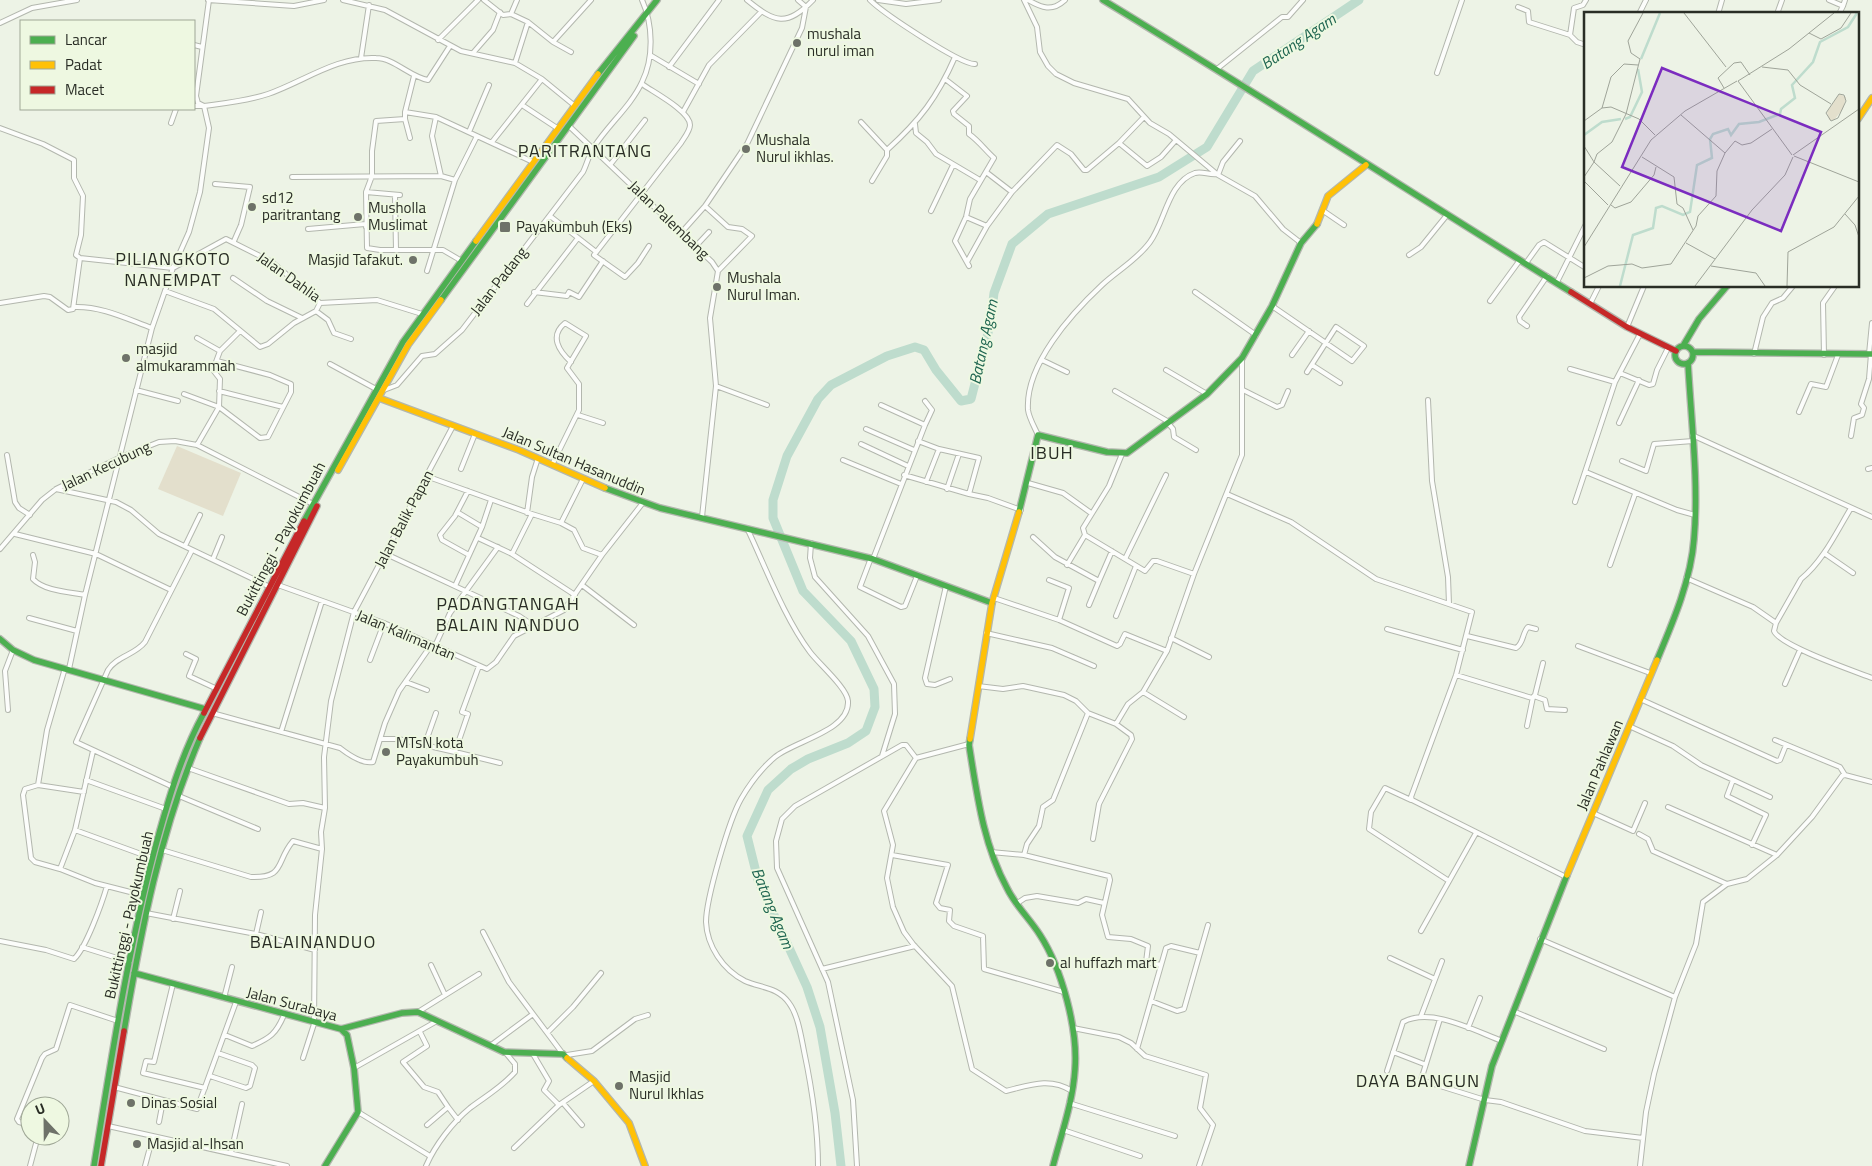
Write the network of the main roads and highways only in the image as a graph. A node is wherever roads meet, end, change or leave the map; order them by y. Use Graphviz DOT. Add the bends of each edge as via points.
graph roads {
  1 [pos="657,0"];
  2 [pos="663,0"];
  3 [pos="1103,0"];
  4 [pos="648,15"];
  5 [pos="1872,98"];
  6 [pos="1860,116"];
  7 [pos="1366,165"];
  8 [pos="521,178"];
  9 [pos="527,181"];
  10 [pos="1725,288"];
  11 [pos="1683,346"];
  12 [pos="1676,351"];
  13 [pos="1694,352"];
  14 [pos="1871,354"];
  15 [pos="1688,363"];
  16 [pos="379,398"];
  17 [pos="297,541"];
  18 [pos="993,601"];
  19 [pos="0,639"];
  20 [pos="205,709"];
  21 [pos="164,828"];
  22 [pos="134,973"];
  23 [pos="350,1027"];
  24 [pos="341,1030"];
  25 [pos="347,1035"];
  26 [pos="94,1166"];
  27 [pos="101,1166"];
  28 [pos="325,1166"];
  29 [pos="645,1166"];
  30 [pos="1053,1166"];
  31 [pos="1469,1166"];
  1 -- 4 [label="main road, Bukittinggi - Payokumbuah"];
  2 -- 4 [label="main road, Bukittinggi - Payokumbuah"];
  3 -- 7 [label="main road" via="1260,95"];
  4 -- 8 [label="main road, Bukittinggi - Payokumbuah" via="609,59"];
  4 -- 9 [label="main road, Bukittinggi - Payokumbuah"];
  5 -- 6 [label="main road"];
  7 -- 12 [label="main road" via="1627,327"];
  7 -- 18 [label="main road" via="1332,190 1316,226 1301,243 1272,306 1242,358 1207,394 1122,454 1038,435 1021,510"];
  8 -- 9 [label="main road"];
  8 -- 17 [label="main road, Bukittinggi - Payokumbuah" via="403,342 313,504"];
  9 -- 16 [label="main road, Bukittinggi - Payokumbuah" via="408,345"];
  10 -- 11 [label="main road" via="1699,319"];
  11 -- 12 [label="main road"];
  11 -- 13 [label="main road"];
  12 -- 15 [label="main road" via="1676,360"];
  13 -- 14 [label="main road"];
  13 -- 15 [label="main road"];
  15 -- 31 [label="main road, Jalan Pahlawan" via="1695,516 1686,578 1668,634 1540,939 1492,1066"];
  16 -- 17 [label="main road, Bukittinggi - Payokumbuah"];
  16 -- 18 [label="main road, Jalan Sultan Hasanuddin" via="538,458 642,504 872,559"];
  17 -- 20 [label="main road, Bukittinggi - Payokumbuah"];
  17 -- 21 [label="main road, Bukittinggi - Payokumbuah" via="278,585 211,712"];
  18 -- 30 [label="main road" via="969,744 982,821 991,852 1016,904 1041,936 1057,969 1074,1028 1072,1091"];
  19 -- 20 [label="main road" via="13,650 34,660"];
  20 -- 21 [label="main road, Bukittinggi - Payokumbuah" via="173,787"];
  21 -- 22 [label="main road, Bukittinggi - Payokumbuah"];
  21 -- 26 [label="main road, Bukittinggi - Payokumbuah" via="143,895"];
  22 -- 24 [label="main road, Jalan Surabaya"];
  22 -- 27 [label="main road, Bukittinggi - Payokumbuah"];
  23 -- 24 [label="main road, Jalan Surabaya"];
  23 -- 25 [label="main road"];
  23 -- 29 [label="main road, Jalan Surabaya" via="418,1012 504,1052 565,1054 594,1081 629,1123"];
  24 -- 25 [label="main road"];
  25 -- 28 [label="main road" via="358,1112"];
}
